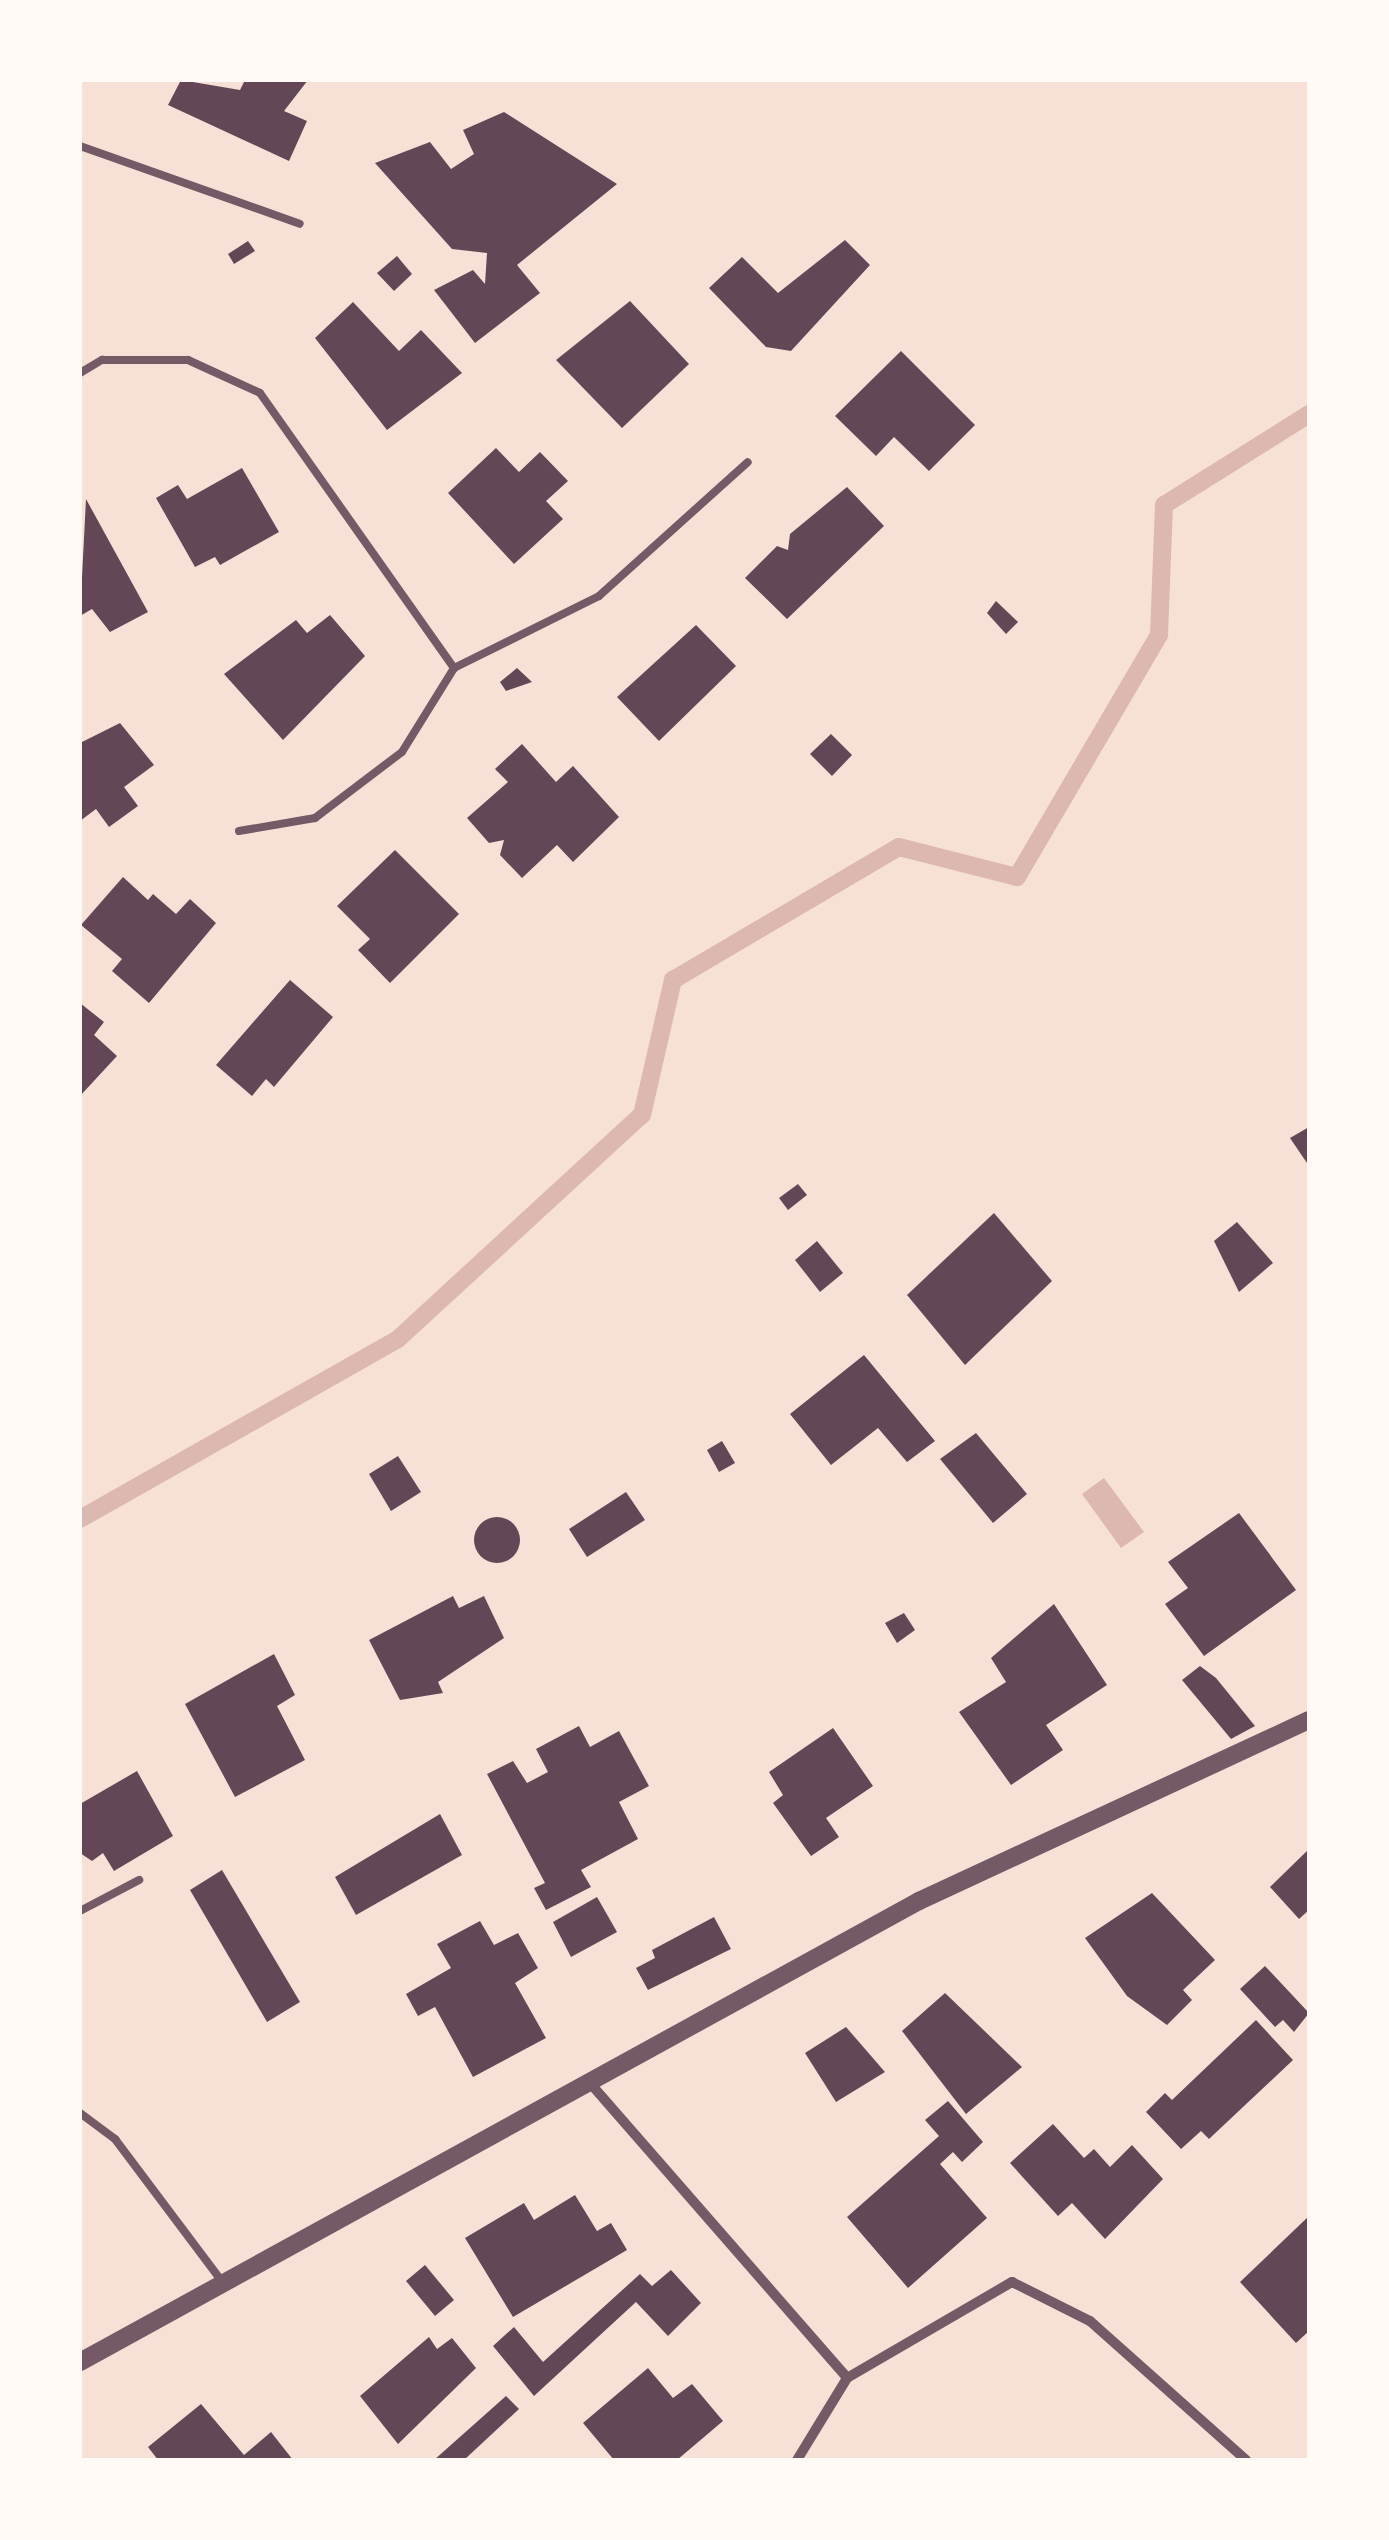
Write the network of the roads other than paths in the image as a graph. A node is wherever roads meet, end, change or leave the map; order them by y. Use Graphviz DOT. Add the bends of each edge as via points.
graph roads {
  1 [pos="80,146"];
  2 [pos="300,224"];
  3 [pos="80,372"];
  4 [pos="748,462"];
  5 [pos="454,668"];
  6 [pos="239,831"];
  7 [pos="1309,1720"];
  8 [pos="139,1880"];
  9 [pos="80,1910"];
  10 [pos="590,2083"];
  11 [pos="80,2114"];
  12 [pos="224,2284"];
  13 [pos="80,2362"];
  14 [pos="846,2378"];
  15 [pos="798,2460"];
  16 [pos="1246,2460"];
  1 -- 2 [label="lane"];
  3 -- 5 [label="lane" via="102,360 188,360 260,394"];
  4 -- 5 [label="lane" via="599,596"];
  5 -- 6 [label="lane" via="402,752 315,818"];
  7 -- 10 [label="street" via="918,1901"];
  8 -- 9 [label="lane"];
  10 -- 12 [label="street"];
  10 -- 14 [label="street"];
  11 -- 12 [label="lane" via="115,2139"];
  12 -- 13 [label="street"];
  14 -- 15 [label="street"];
  14 -- 16 [label="street" via="1012,2282 1090,2322"];
}
